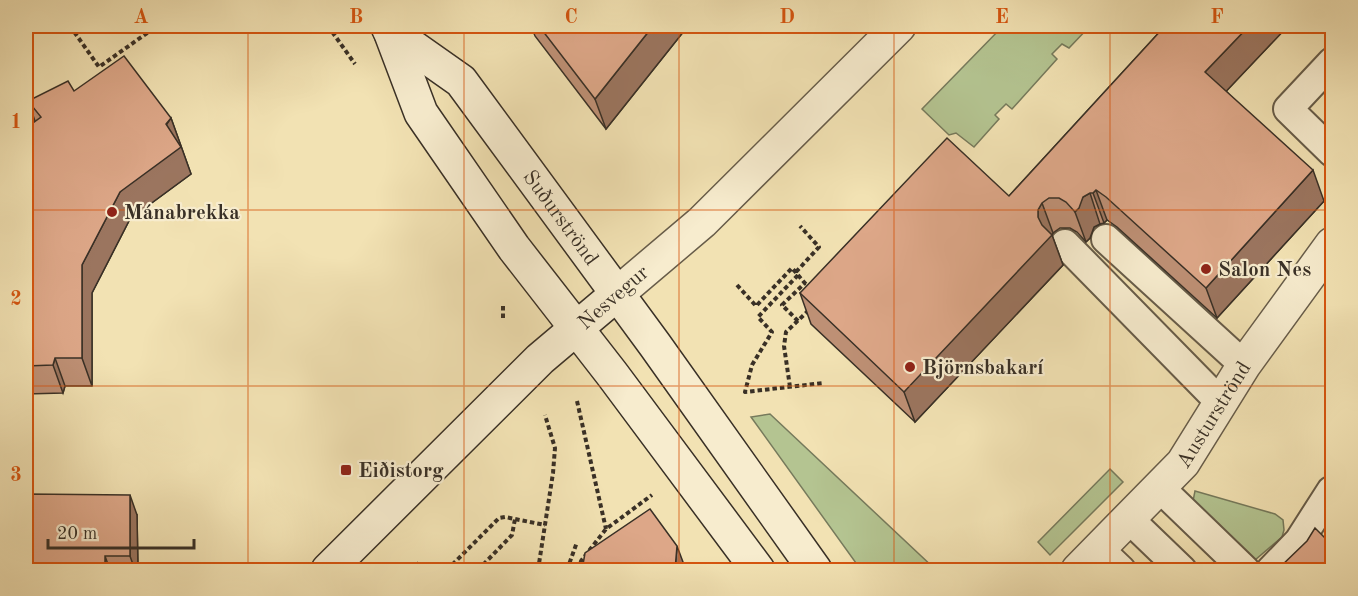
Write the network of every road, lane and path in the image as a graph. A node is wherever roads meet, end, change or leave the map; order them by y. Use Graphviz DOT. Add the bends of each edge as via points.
graph roads {
  1 [pos="70,26"];
  2 [pos="157,26"];
  3 [pos="899,26"];
  4 [pos="389,28"];
  5 [pos="1332,62"];
  6 [pos="1332,152"];
  7 [pos="800,226"];
  8 [pos="1107,239"];
  9 [pos="1065,244"];
  10 [pos="1332,244"];
  11 [pos="797,274"];
  12 [pos="805,283"];
  13 [pos="737,285"];
  14 [pos="812,291"];
  15 [pos="617,294"];
  16 [pos="813,307"];
  17 [pos="798,321"];
  18 [pos="577,328"];
  19 [pos="1244,365"];
  20 [pos="823,382"];
  21 [pos="790,387"];
  22 [pos="576,398"];
  23 [pos="1220,402"];
  24 [pos="543,411"];
  25 [pos="1160,488"];
  26 [pos="1331,491"];
  27 [pos="653,494"];
  28 [pos="515,519"];
  29 [pos="1129,519"];
  30 [pos="545,525"];
  31 [pos="606,529"];
  32 [pos="577,542"];
  33 [pos="417,563"];
  34 [pos="1100,564"];
  35 [pos="328,570"];
  36 [pos="424,570"];
  37 [pos="447,570"];
  38 [pos="478,570"];
  39 [pos="538,570"];
  40 [pos="567,570"];
  41 [pos="579,570"];
  42 [pos="758,570"];
  43 [pos="815,570"];
  44 [pos="1182,570"];
  45 [pos="1245,570"];
  46 [pos="1271,570"];
  1 -- 2 [label="path" via="99,67"];
  3 -- 15 [label="street, Nesvegur" via="702,222"];
  4 -- 15 [label="street, Suðurströnd" via="461,81"];
  4 -- 18 [label="street, Suðurströnd" via="421,112 514,248"];
  5 -- 6 [label="lane" via="1288,109"];
  7 -- 11 [label="path" via="819,247"];
  8 -- 19 [label="lane"];
  9 -- 23 [label="lane"];
  10 -- 19 [label="street, Austurströnd"];
  11 -- 12 [label="path"];
  11 -- 13 [label="path" via="792,268 756,306"];
  11 -- 21 [label="path" via="758,317 772,332 752,365 745,392"];
  12 -- 14 [label="path"];
  12 -- 17 [label="path" via="782,305"];
  15 -- 18 [label="street, Nesvegur"];
  15 -- 43 [label="street, Suðurströnd"];
  16 -- 17 [label="path"];
  17 -- 21 [label="path" via="786,332 784,346"];
  18 -- 35 [label="street, Nesvegur" via="540,359"];
  18 -- 42 [label="street, Suðurströnd"];
  19 -- 23 [label="street, Austurströnd"];
  20 -- 21 [label="path"];
  22 -- 31 [label="path"];
  23 -- 25 [label="street, Austurströnd" via="1183,463"];
  24 -- 30 [label="path" via="555,448"];
  25 -- 29 [label="street, Austurströnd"];
  25 -- 45 [label="lane"];
  26 -- 46 [label="lane" via="1299,541"];
  27 -- 31 [label="path"];
  28 -- 30 [label="path"];
  28 -- 37 [label="path" via="500,518"];
  28 -- 38 [label="path" via="512,535"];
  29 -- 34 [label="street, Austurströnd"];
  29 -- 44 [label="lane"];
  30 -- 39 [label="path"];
  31 -- 41 [label="path" via="581,561"];
  32 -- 40 [label="path"];
  33 -- 36 [label="path"];
}
